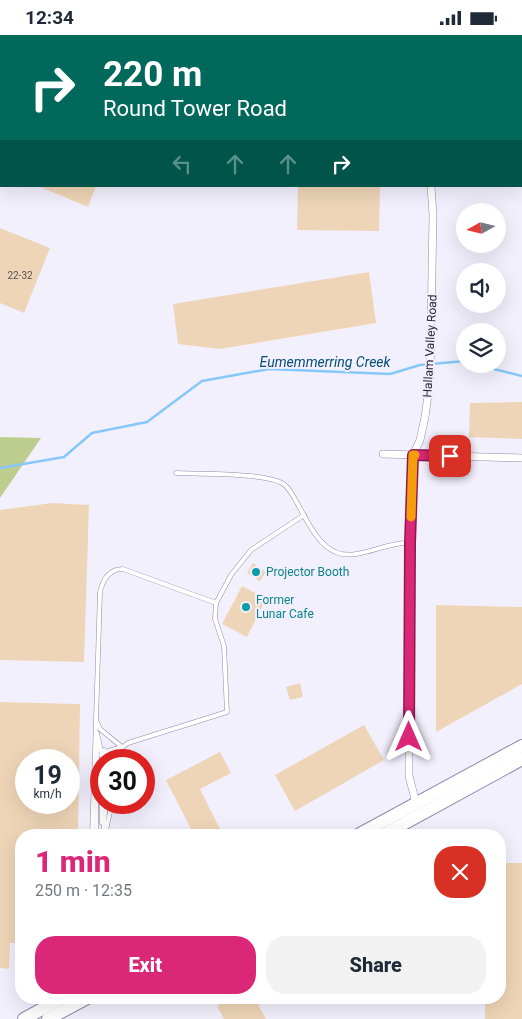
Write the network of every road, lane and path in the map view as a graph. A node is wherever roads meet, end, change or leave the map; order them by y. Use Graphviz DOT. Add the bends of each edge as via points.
graph roads {
  1 [pos="431,187"];
  2 [pos="383,454"];
  3 [pos="413,455"];
  4 [pos="522,458"];
  5 [pos="176,473"];
  6 [pos="304,515"];
  7 [pos="410,543"];
  8 [pos="216,603"];
  9 [pos="96,720"];
  10 [pos="522,746"];
  11 [pos="122,747"];
  12 [pos="96,749"];
  13 [pos="98,749"];
  14 [pos="102,749"];
  15 [pos="115,749"];
  16 [pos="119,749"];
  17 [pos="522,759"];
  18 [pos="423,809"];
  19 [pos="93,814"];
  20 [pos="96,814"];
  21 [pos="102,814"];
  22 [pos="105,814"];
  23 [pos="109,814"];
  24 [pos="92,829"];
  25 [pos="96,829"];
  26 [pos="103,829"];
  27 [pos="104,829"];
  28 [pos="105,829"];
  29 [pos="373,829"];
  30 [pos="392,829"];
  31 [pos="51,1004"];
  32 [pos="76,1004"];
  33 [pos="24,1019"];
  34 [pos="48,1019"];
  1 -- 3 [label="street, Hallam Valley Road" via="430,381 420,441"];
  2 -- 3 [label="street"];
  3 -- 4 [label="street"];
  3 -- 7 [label="street, Hallam Valley Road"];
  5 -- 6 [label="lane" via="278,481 288,488"];
  6 -- 7 [label="lane" via="320,540 331,551 340,554 350,555 393,543"];
  6 -- 8 [label="lane" via="251,550 231,575"];
  7 -- 18 [label="street, Hallam Valley Road" via="409,776"];
  8 -- 9 [label="lane" via="130,570 117,569 108,575 100,592"];
  8 -- 11 [label="lane" via="215,619 224,645 227,712"];
  9 -- 11 [label="lane" via="100,729"];
  9 -- 12 [label="lane"];
  9 -- 13 [label="lane"];
  9 -- 14 [label="lane"];
  10 -- 18 [label="highway"];
  11 -- 15 [label="lane"];
  11 -- 16 [label="lane"];
  17 -- 18 [label="highway"];
  18 -- 29 [label="highway"];
  18 -- 30 [label="highway"];
  19 -- 24 [label="lane"];
  20 -- 25 [label="lane"];
  21 -- 26 [label="lane"];
  22 -- 27 [label="lane"];
  23 -- 28 [label="lane"];
  31 -- 33 [label="highway"];
  32 -- 34 [label="highway"];
}
